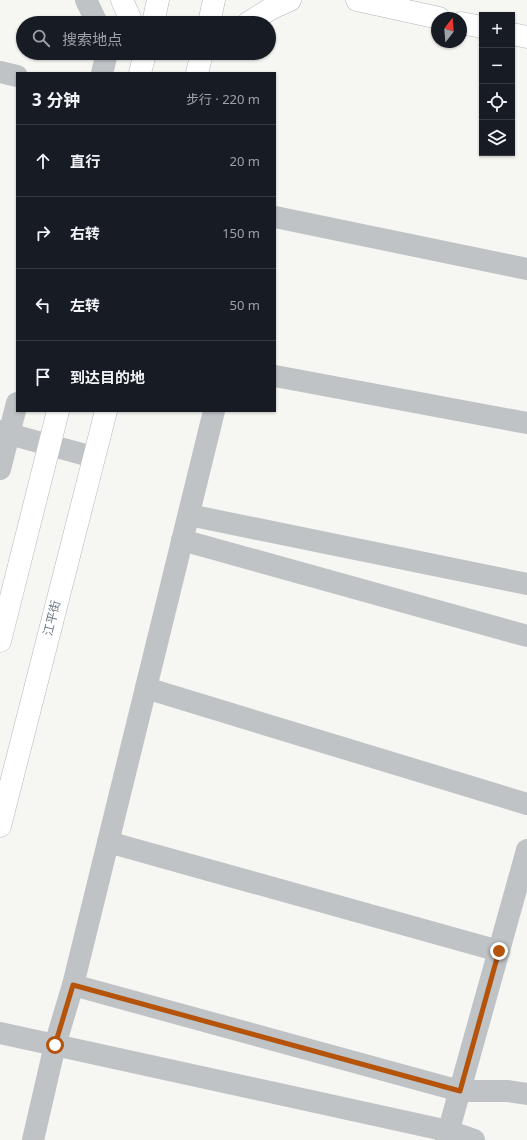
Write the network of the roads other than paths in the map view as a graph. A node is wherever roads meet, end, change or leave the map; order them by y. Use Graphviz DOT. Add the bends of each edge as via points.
graph roads {
  1 [pos="86,0"];
  2 [pos="122,0"];
  3 [pos="158,0"];
  4 [pos="214,0"];
  5 [pos="290,0"];
  6 [pos="357,0"];
  7 [pos="94,16"];
  8 [pos="129,16"];
  9 [pos="155,16"];
  10 [pos="211,16"];
  11 [pos="259,16"];
  12 [pos="431,16"];
  13 [pos="467,24"];
  14 [pos="479,26"];
  15 [pos="515,35"];
  16 [pos="527,37"];
  17 [pos="105,60"];
  18 [pos="0,72"];
  19 [pos="102,72"];
  20 [pos="16,76"];
  21 [pos="276,217"];
  22 [pos="527,269"];
  23 [pos="276,376"];
  24 [pos="16,405"];
  25 [pos="58,412"];
  26 [pos="106,412"];
  27 [pos="214,412"];
  28 [pos="527,423"];
  29 [pos="4,433"];
  30 [pos="50,445"];
  31 [pos="93,457"];
  32 [pos="0,469"];
  33 [pos="188,515"];
  34 [pos="182,540"];
  35 [pos="527,584"];
  36 [pos="527,636"];
  37 [pos="0,641"];
  38 [pos="146,688"];
  39 [pos="527,804"];
  40 [pos="0,826"];
  41 [pos="108,842"];
  42 [pos="527,850"];
  43 [pos="524,872"];
  44 [pos="499,951"];
  45 [pos="73,985"];
  46 [pos="0,1033"];
  47 [pos="55,1045"];
  48 [pos="460,1091"];
  49 [pos="527,1094"];
  50 [pos="447,1136"];
  51 [pos="34,1140"];
  52 [pos="474,1140"];
  1 -- 7 [label="street"];
  2 -- 8 [label="main road"];
  3 -- 9 [label="main road"];
  4 -- 10 [label="main road"];
  5 -- 11 [label="main road"];
  6 -- 12 [label="main road"];
  13 -- 14 [label="main road"];
  15 -- 16 [label="main road"];
  17 -- 19 [label="street"];
  18 -- 20 [label="street"];
  21 -- 22 [label="street"];
  23 -- 28 [label="street"];
  24 -- 29 [label="street"];
  25 -- 30 [label="main road"];
  26 -- 31 [label="main road, 江平街"];
  27 -- 33 [label="street"];
  29 -- 30 [label="street"];
  29 -- 32 [label="street"];
  30 -- 31 [label="street"];
  30 -- 37 [label="main road"];
  31 -- 40 [label="main road, 江平街"];
  33 -- 34 [label="street"];
  33 -- 35 [label="street"];
  34 -- 36 [label="street"];
  34 -- 38 [label="street"];
  38 -- 39 [label="street"];
  38 -- 41 [label="street"];
  41 -- 44 [label="street"];
  41 -- 45 [label="street"];
  42 -- 43 [label="street"];
  43 -- 44 [label="street"];
  44 -- 48 [label="street"];
  45 -- 47 [label="street"];
  45 -- 48 [label="street"];
  46 -- 47 [label="street"];
  47 -- 50 [label="street"];
  47 -- 51 [label="street"];
  48 -- 49 [label="street" via="508,1090"];
  48 -- 50 [label="street"];
  50 -- 52 [label="street"];
}
